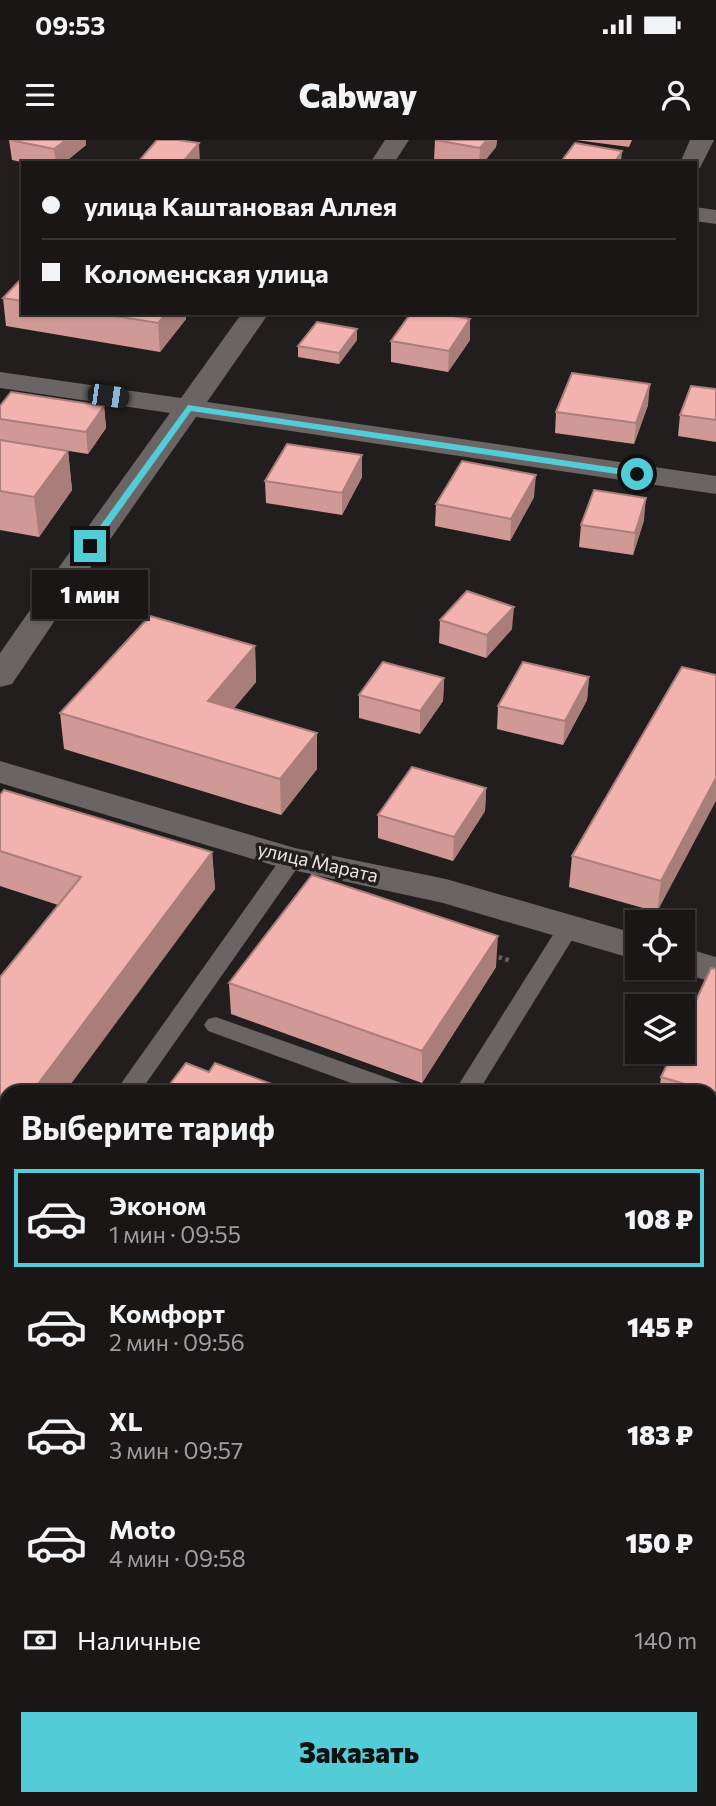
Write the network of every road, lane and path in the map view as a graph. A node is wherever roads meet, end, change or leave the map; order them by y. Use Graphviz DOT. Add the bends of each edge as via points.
graph roads {
  1 [pos="397,140"];
  2 [pos="702,140"];
  3 [pos="383,161"];
  4 [pos="693,161"];
  5 [pos="697,214"];
  6 [pos="716,217"];
  7 [pos="255,315"];
  8 [pos="0,380"];
  9 [pos="188,408"];
  10 [pos="716,485"];
  11 [pos="0,677"];
  12 [pos="0,772"];
  13 [pos="292,859"];
  14 [pos="569,927"];
  15 [pos="625,943"];
  16 [pos="491,954"];
  17 [pos="695,964"];
  18 [pos="716,970"];
  19 [pos="541,971"];
  20 [pos="216,1025"];
  21 [pos="132,1085"];
  22 [pos="383,1085"];
  23 [pos="470,1085"];
  1 -- 3 [label="street"];
  2 -- 4 [label="street"];
  5 -- 6 [label="street"];
  7 -- 9 [label="street"];
  8 -- 9 [label="street"];
  9 -- 10 [label="street"];
  9 -- 11 [label="street"];
  12 -- 13 [label="street, улица Марата"];
  13 -- 14 [label="street, улица Марата" via="446,891"];
  13 -- 21 [label="lane"];
  14 -- 15 [label="street, улица Марата"];
  14 -- 19 [label="lane"];
  16 -- 19 [label="path"];
  17 -- 18 [label="street"];
  19 -- 23 [label="lane"];
  20 -- 22 [label="lane"];
}
